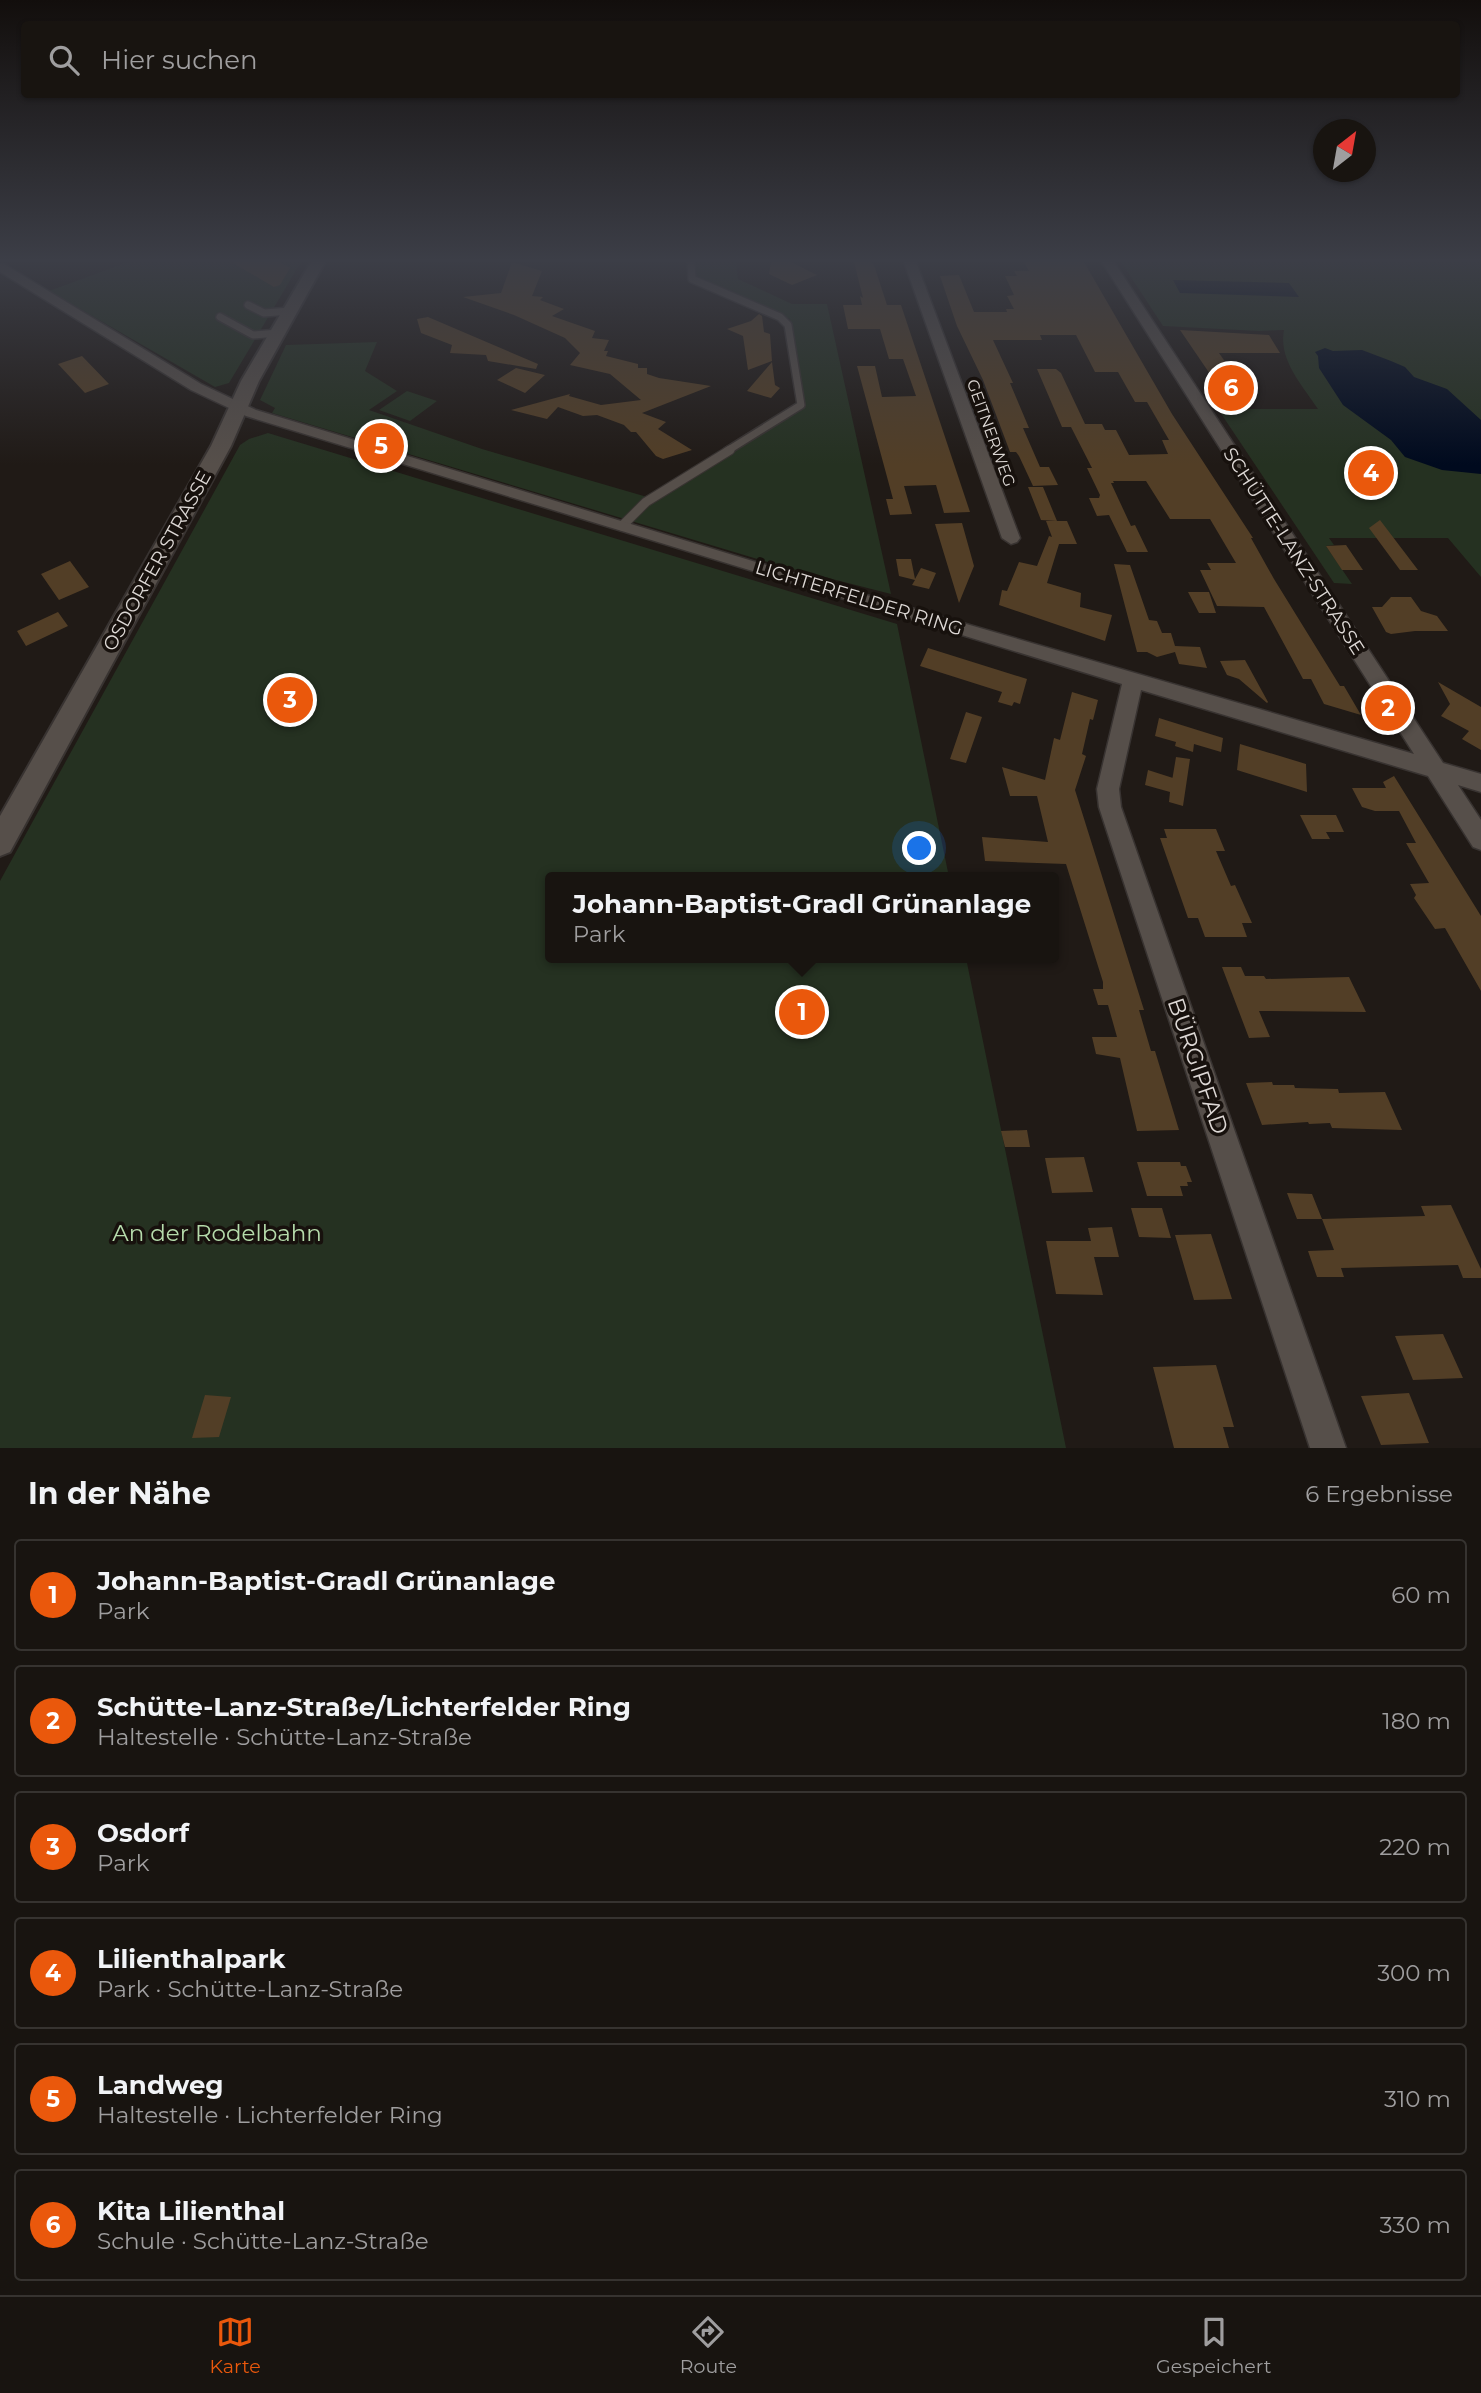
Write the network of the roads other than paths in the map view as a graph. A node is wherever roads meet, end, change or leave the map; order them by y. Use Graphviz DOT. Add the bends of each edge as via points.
graph roads {
  1 [pos="102,330"];
  2 [pos="243,330"];
  3 [pos="280,330"];
  4 [pos="789,330"];
  5 [pos="935,330"];
  6 [pos="1152,330"];
  7 [pos="278,333"];
  8 [pos="239,408"];
  9 [pos="622,526"];
  10 [pos="1011,538"];
  11 [pos="1133,680"];
  12 [pos="1436,769"];
  13 [pos="1481,783"];
  14 [pos="1481,839"];
  15 [pos="0,843"];
  16 [pos="1328,1448"];
  1 -- 8 [label="street, LICHTERFELDER RING"];
  2 -- 7 [label="lane" via="253,335"];
  3 -- 7 [label="street, OSDORFER STRASSE"];
  4 -- 9 [label="lane" via="800,405 646,502"];
  5 -- 10 [label="street, GEITNERWEG"];
  6 -- 12 [label="street, SCHÜTTE-LANZ-STRASSE"];
  7 -- 8 [label="street, OSDORFER STRASSE"];
  8 -- 9 [label="street, LICHTERFELDER RING"];
  8 -- 15 [label="street, OSDORFER STRASSE"];
  9 -- 11 [label="street, LICHTERFELDER RING"];
  11 -- 12 [label="street, LICHTERFELDER RING"];
  11 -- 16 [label="street, BÜRGIPFAD" via="1108,789 1110,807"];
  12 -- 13 [label="street, LICHTERFELDER RING"];
  12 -- 14 [label="street, SCHÜTTE-LANZ-STRASSE"];
}
